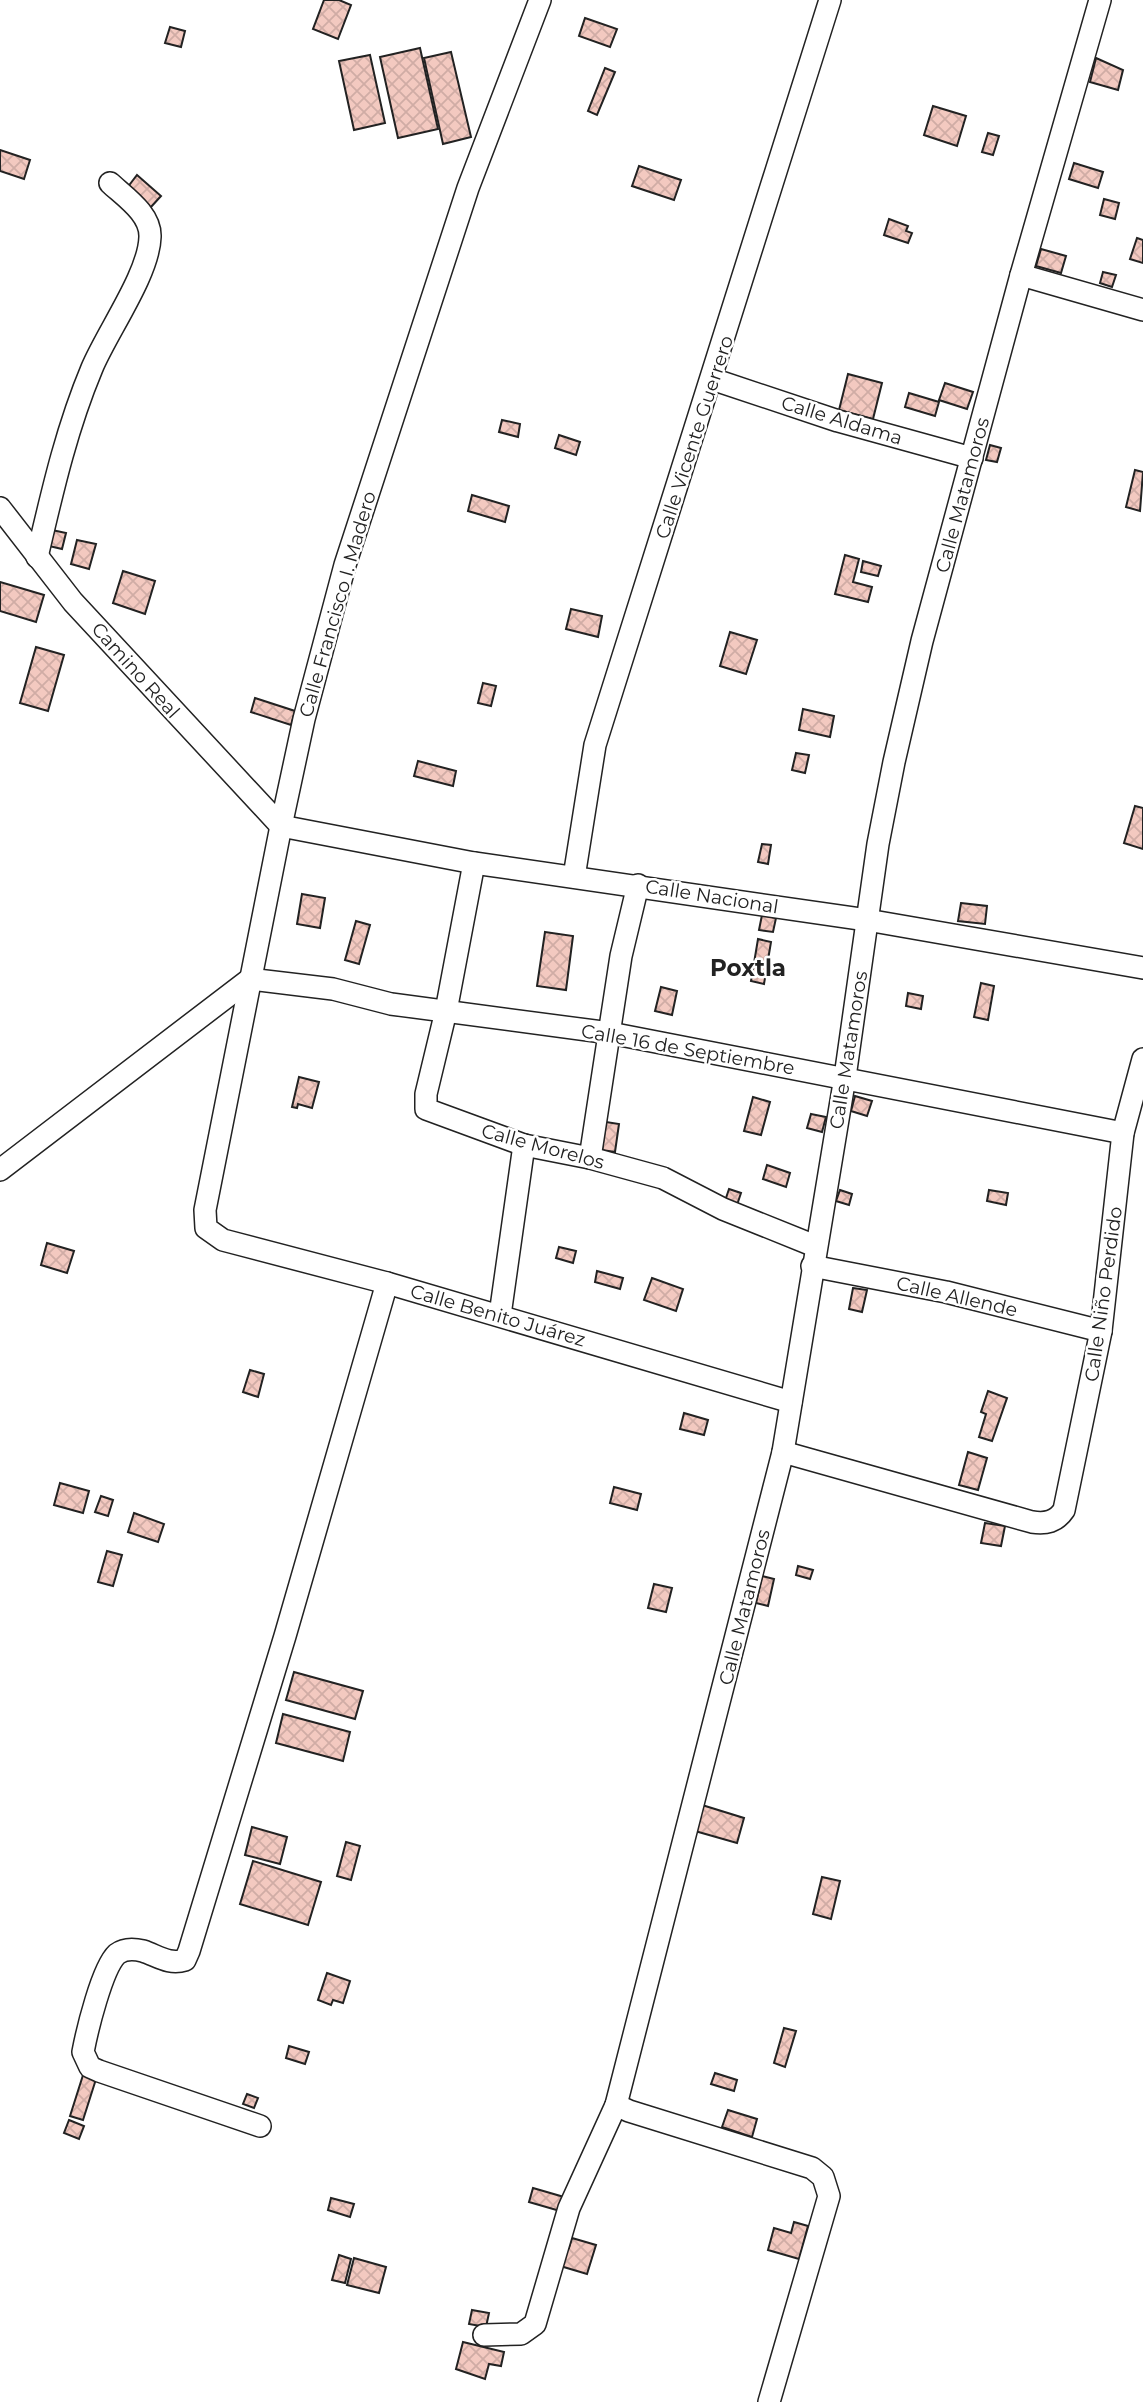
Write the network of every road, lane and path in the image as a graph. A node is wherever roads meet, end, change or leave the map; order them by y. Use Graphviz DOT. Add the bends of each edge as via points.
graph roads {
  1 [pos="540,0"];
  2 [pos="830,0"];
  3 [pos="1100,0"];
  4 [pos="110,183"];
  5 [pos="1021,275"];
  6 [pos="1143,310"];
  7 [pos="712,379"];
  8 [pos="972,458"];
  9 [pos="0,508"];
  10 [pos="37,557"];
  11 [pos="281,826"];
  12 [pos="474,863"];
  13 [pos="574,877"];
  14 [pos="638,885"];
  15 [pos="867,920"];
  16 [pos="1143,968"];
  17 [pos="250,979"];
  18 [pos="446,1011"];
  19 [pos="610,1033"];
  20 [pos="1143,1059"];
  21 [pos="845,1077"];
  22 [pos="1123,1133"];
  23 [pos="524,1145"];
  24 [pos="590,1158"];
  25 [pos="0,1170"];
  26 [pos="206,1228"];
  27 [pos="814,1256"];
  28 [pos="387,1283"];
  29 [pos="500,1315"];
  30 [pos="1101,1331"];
  31 [pos="791,1402"];
  32 [pos="783,1452"];
  33 [pos="616,2105"];
  34 [pos="260,2126"];
  35 [pos="484,2335"];
  36 [pos="769,2402"];
  1 -- 11 [label="street, Calle Francisco I. Madero" via="468,188 345,565"];
  2 -- 7 [label="street, Calle Vicente Guerrero"];
  3 -- 5 [label="street, Calle Matamoros"];
  4 -- 10 [label="street" via="144,215 150,236 142,268 93,366 64,440"];
  5 -- 6 [label="street"];
  5 -- 8 [label="street, Calle Matamoros"];
  7 -- 8 [label="street, Calle Aldama" via="838,421"];
  7 -- 13 [label="street, Calle Vicente Guerrero" via="595,745"];
  8 -- 15 [label="street, Calle Matamoros" via="894,762"];
  9 -- 10 [label="street, Camino Real"];
  10 -- 11 [label="street, Camino Real"];
  11 -- 12 [label="street, Calle Nacional"];
  11 -- 17 [label="street, Calle Francisco I. Madero"];
  12 -- 13 [label="street, Calle Nacional"];
  12 -- 18 [label="street, Calle Morelos"];
  13 -- 14 [label="street, Calle Nacional"];
  14 -- 15 [label="street, Calle Nacional"];
  14 -- 19 [label="street" via="621,956"];
  15 -- 16 [label="street, Calle Nacional"];
  15 -- 21 [label="street, Calle Matamoros"];
  17 -- 18 [label="street, Calle 16 de Septiembre" via="333,989 391,1004"];
  17 -- 25 [label="street"];
  17 -- 26 [label="street, Calle Francisco I. Madero" via="205,1210"];
  18 -- 19 [label="street, Calle 16 de Septiembre"];
  18 -- 23 [label="street, Calle Morelos" via="426,1110"];
  19 -- 21 [label="street, Calle 16 de Septiembre"];
  19 -- 24 [label="street"];
  20 -- 22 [label="street, Calle Niño Perdido"];
  21 -- 22 [label="street, Calle 16 de Septiembre"];
  21 -- 27 [label="street, Calle Matamoros"];
  22 -- 30 [label="street, Calle Niño Perdido"];
  23 -- 24 [label="street, Calle Morelos"];
  23 -- 29 [label="street"];
  24 -- 27 [label="street, Calle Morelos" via="663,1178"];
  26 -- 28 [label="street, Calle Benito Juárez" via="223,1240"];
  27 -- 30 [label="street, Calle Allende"];
  27 -- 31 [label="street, Calle Matamoros"];
  28 -- 29 [label="street, Calle Benito Juárez"];
  28 -- 34 [label="street" via="189,1951 185,1960 177,1963 142,1951 128,1949 117,1954 108,1968 82,2052 90,2067 99,2071"];
  29 -- 31 [label="street, Calle Benito Juárez"];
  30 -- 32 [label="street, Calle Niño Perdido" via="1064,1510 1050,1522 1032,1522"];
  31 -- 32 [label="street, Calle Matamoros"];
  32 -- 33 [label="street, Calle Matamoros"];
  33 -- 35 [label="street, Calle Matamoros" via="569,2208 535,2324 522,2334"];
  33 -- 36 [label="street" via="812,2168 823,2177 829,2196 822,2227"];
}
